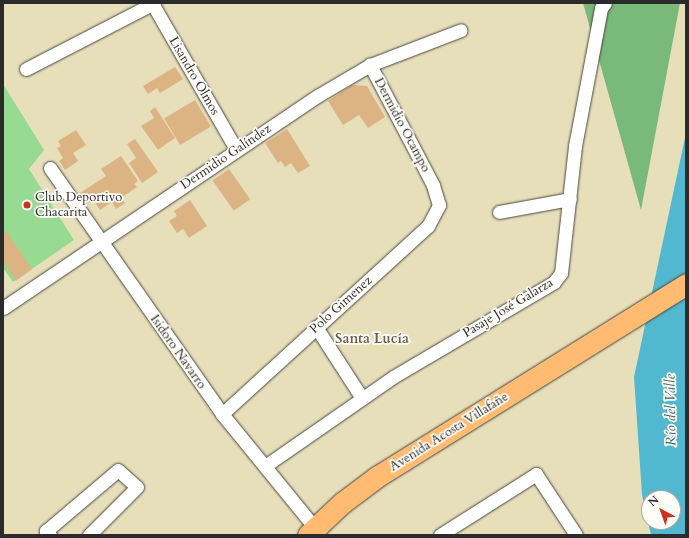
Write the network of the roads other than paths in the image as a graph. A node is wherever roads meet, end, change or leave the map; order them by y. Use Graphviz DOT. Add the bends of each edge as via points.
graph roads {
  1 [pos="153,3"];
  2 [pos="605,3"];
  3 [pos="461,30"];
  4 [pos="370,65"];
  5 [pos="26,69"];
  6 [pos="236,149"];
  7 [pos="50,168"];
  8 [pos="433,185"];
  9 [pos="570,199"];
  10 [pos="500,212"];
  11 [pos="101,242"];
  12 [pos="686,284"];
  13 [pos="3,308"];
  14 [pos="316,327"];
  15 [pos="362,398"];
  16 [pos="222,414"];
  17 [pos="265,466"];
  18 [pos="311,531"];
  19 [pos="50,535"];
  20 [pos="89,535"];
  21 [pos="440,535"];
  22 [pos="576,535"];
  1 -- 5 [label="street"];
  1 -- 6 [label="street, Lisandro Olmos"];
  2 -- 9 [label="street, Pasaje José Galarza" via="601,8 578,131"];
  3 -- 4 [label="street, Dermidio Galíndez"];
  4 -- 6 [label="street, Dermidio Galíndez"];
  4 -- 8 [label="street, Dermidio Ocampo"];
  6 -- 11 [label="street, Dermidio Galíndez"];
  7 -- 11 [label="street, Isidoro Navarro"];
  8 -- 14 [label="street, Polo Gimenez" via="439,205 428,226"];
  9 -- 10 [label="street"];
  9 -- 15 [label="street, Pasaje José Galarza" via="561,273 554,282"];
  11 -- 13 [label="street, Dermidio Galíndez"];
  11 -- 16 [label="street, Isidoro Navarro"];
  12 -- 18 [label="main road, Avenida Acosta Villafañe" via="378,476"];
  14 -- 15 [label="street"];
  14 -- 16 [label="street, Polo Gimenez"];
  15 -- 17 [label="street, Pasaje José Galarza"];
  16 -- 17 [label="street, Isidoro Navarro"];
  17 -- 18 [label="street, Isidoro Navarro"];
  19 -- 20 [label="street" via="46,531 118,470 137,487"];
  21 -- 22 [label="street" via="536,474"];
}
